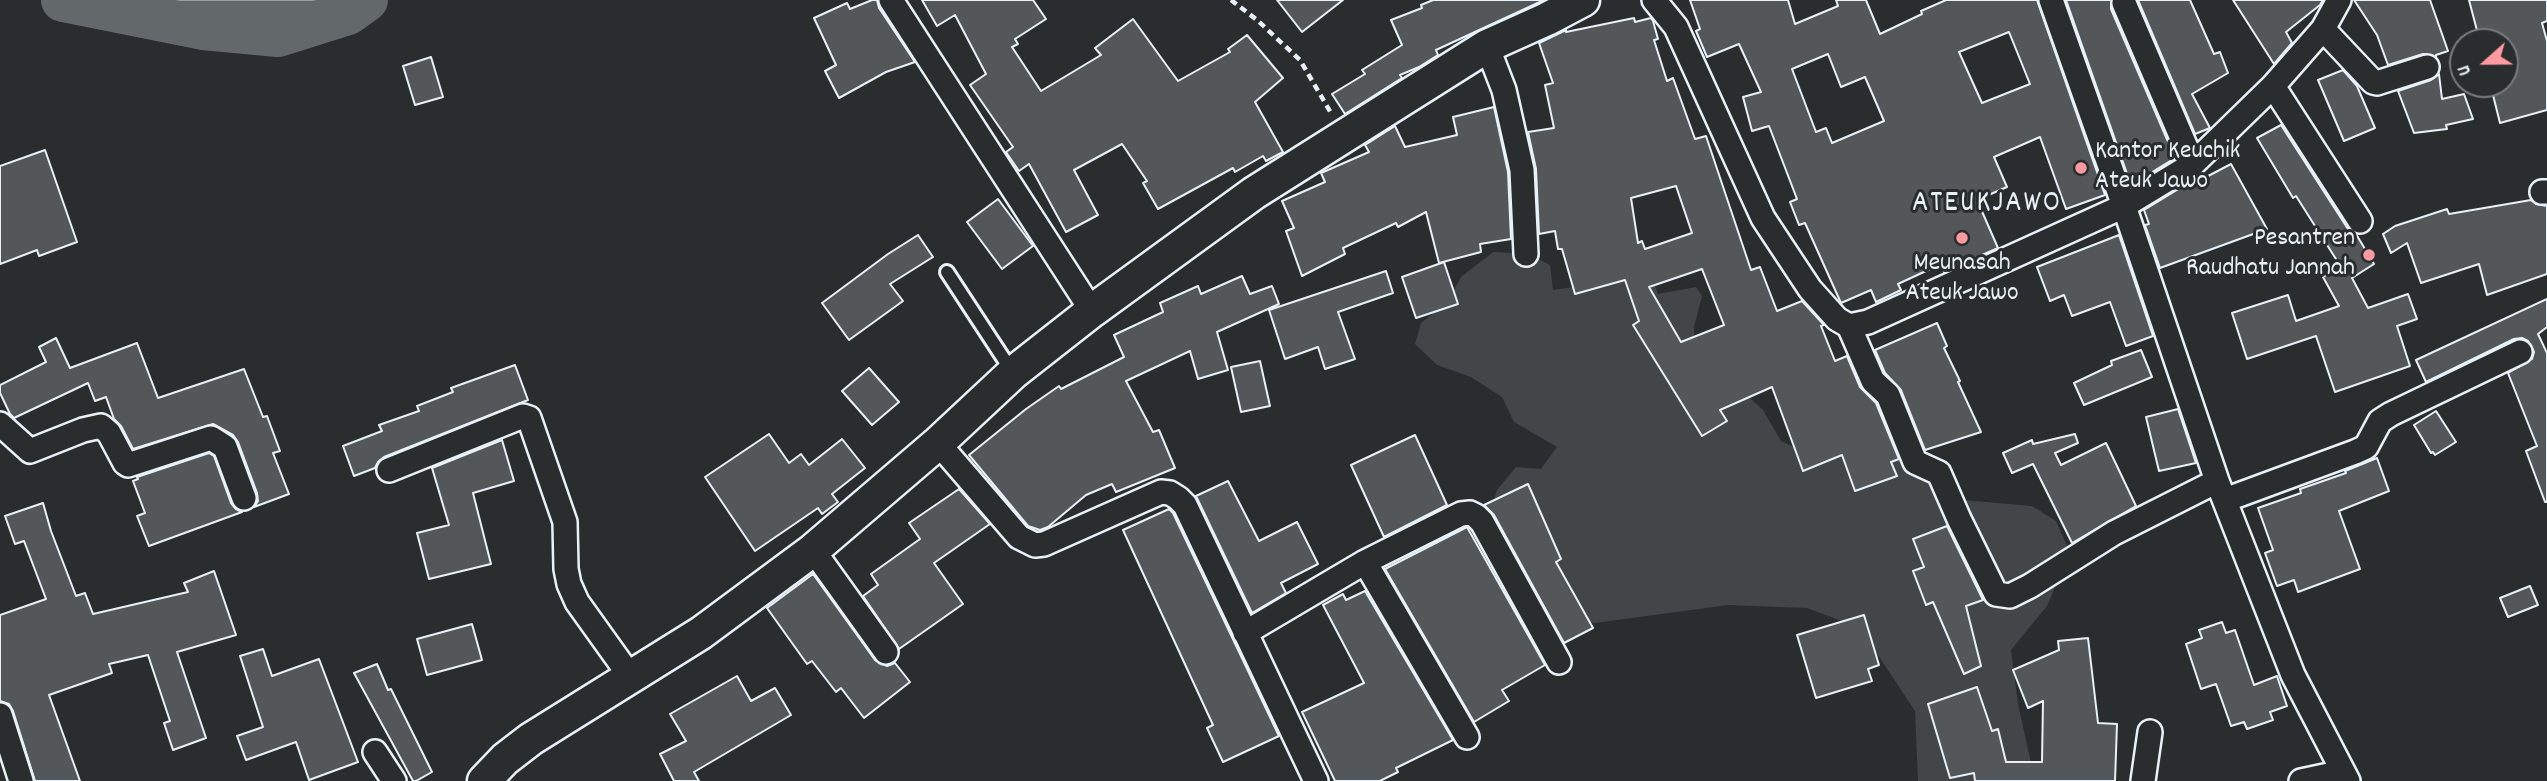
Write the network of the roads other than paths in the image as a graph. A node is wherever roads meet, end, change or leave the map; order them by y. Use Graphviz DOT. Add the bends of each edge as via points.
graph roads {
  1 [pos="891,0"];
  2 [pos="1583,0"];
  3 [pos="1654,0"];
  4 [pos="2051,0"];
  5 [pos="2339,0"];
  6 [pos="2124,4"];
  7 [pos="2323,29"];
  8 [pos="1487,46"];
  9 [pos="2427,67"];
  10 [pos="2273,86"];
  11 [pos="2193,164"];
  12 [pos="2124,205"];
  13 [pos="2360,221"];
  14 [pos="1526,254"];
  15 [pos="947,272"];
  16 [pos="1092,311"];
  17 [pos="1849,326"];
  18 [pos="2520,352"];
  19 [pos="1013,373"];
  20 [pos="0,424"];
  21 [pos="938,443"];
  22 [pos="389,470"];
  23 [pos="2221,491"];
  24 [pos="244,498"];
  25 [pos="813,550"];
  26 [pos="1365,562"];
  27 [pos="1245,633"];
  28 [pos="886,652"];
  29 [pos="1559,662"];
  30 [pos="630,676"];
  31 [pos="0,715"];
  32 [pos="2150,732"];
  33 [pos="1467,737"];
  34 [pos="375,752"];
  35 [pos="7,762"];
  36 [pos="2346,777"];
  37 [pos="21,781"];
  38 [pos="394,781"];
  39 [pos="484,781"];
  40 [pos="1317,781"];
  41 [pos="2143,781"];
  42 [pos="2301,781"];
  1 -- 16 [label="street"];
  2 -- 8 [label="street"];
  3 -- 17 [label="street" via="1676,27 1763,218 1810,289"];
  4 -- 12 [label="street"];
  5 -- 7 [label="street"];
  6 -- 11 [label="street"];
  7 -- 9 [label="street" via="2373,82"];
  7 -- 10 [label="street"];
  8 -- 14 [label="street" via="1504,90 1522,170"];
  8 -- 16 [label="street" via="1254,193"];
  10 -- 11 [label="street"];
  10 -- 13 [label="street"];
  11 -- 12 [label="street"];
  12 -- 17 [label="street" via="1868,322"];
  12 -- 23 [label="street"];
  15 -- 19 [label="lane"];
  16 -- 19 [label="street"];
  17 -- 23 [label="street" via="1873,381 1888,395 1916,463 1939,473 1996,594 2010,596 2114,533"];
  18 -- 23 [label="street" via="2391,414 2355,452"];
  19 -- 21 [label="street"];
  20 -- 24 [label="street" via="30,451 101,426 128,465 211,438 225,447"];
  21 -- 25 [label="street"];
  21 -- 27 [label="street" via="1019,537 1035,545 1161,492 1170,493 1185,505"];
  22 -- 30 [label="street" via="523,416 529,418 565,522 569,584"];
  23 -- 36 [label="street" via="2293,676"];
  25 -- 28 [label="street"];
  25 -- 30 [label="street" via="701,633"];
  26 -- 27 [label="street"];
  26 -- 29 [label="street" via="1461,514 1476,516"];
  26 -- 33 [label="street"];
  27 -- 40 [label="street"];
  30 -- 39 [label="street" via="531,738"];
  31 -- 35 [label="street"];
  32 -- 41 [label="street"];
  34 -- 38 [label="street"];
  35 -- 37 [label="street"];
  36 -- 42 [label="street"];
}
